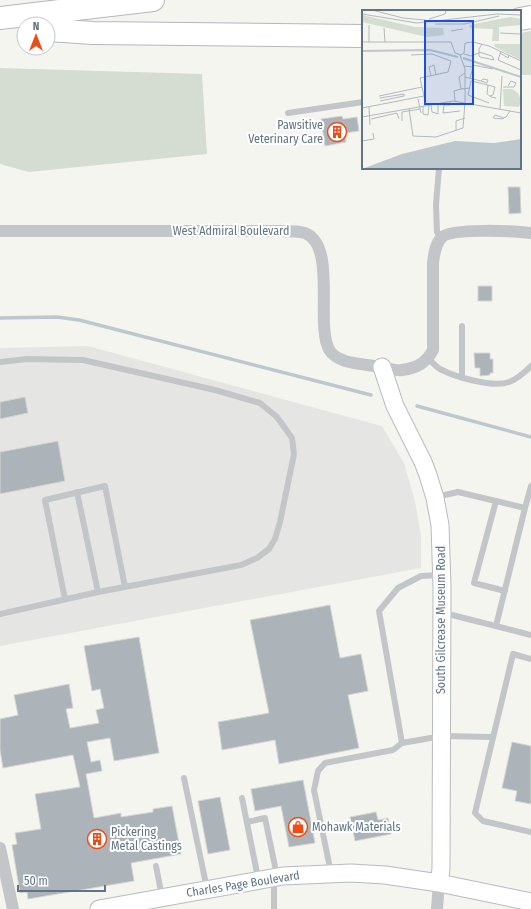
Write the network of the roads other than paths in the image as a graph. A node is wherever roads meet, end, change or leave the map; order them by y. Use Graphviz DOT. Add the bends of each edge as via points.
graph roads {
  1 [pos="153,0"];
  2 [pos="531,17"];
  3 [pos="0,18"];
  4 [pos="521,19"];
  5 [pos="0,26"];
  6 [pos="16,27"];
  7 [pos="56,31"];
  8 [pos="362,36"];
  9 [pos="362,102"];
  10 [pos="288,113"];
  11 [pos="439,169"];
  12 [pos="0,230"];
  13 [pos="531,233"];
  14 [pos="441,238"];
  15 [pos="462,326"];
  16 [pos="429,359"];
  17 [pos="0,362"];
  18 [pos="531,366"];
  19 [pos="382,367"];
  20 [pos="462,378"];
  21 [pos="531,486"];
  22 [pos="77,492"];
  23 [pos="435,498"];
  24 [pos="496,501"];
  25 [pos="525,508"];
  26 [pos="442,575"];
  27 [pos="125,587"];
  28 [pos="505,591"];
  29 [pos="98,592"];
  30 [pos="65,599"];
  31 [pos="442,612"];
  32 [pos="0,614"];
  33 [pos="496,626"];
  34 [pos="531,635"];
  35 [pos="531,659"];
  36 [pos="442,736"];
  37 [pos="493,737"];
  38 [pos="402,743"];
  39 [pos="184,778"];
  40 [pos="242,798"];
  41 [pos="247,822"];
  42 [pos="531,832"];
  43 [pos="0,848"];
  44 [pos="156,866"];
  45 [pos="331,873"];
  46 [pos="270,878"];
  47 [pos="439,883"];
  48 [pos="207,889"];
  49 [pos="162,897"];
  50 [pos="531,902"];
  51 [pos="142,905"];
  52 [pos="13,909"];
  53 [pos="99,909"];
  54 [pos="274,909"];
  55 [pos="436,909"];
  1 -- 3 [label="highway"];
  2 -- 4 [label="highway"];
  5 -- 6 [label="highway"];
  7 -- 8 [label="highway"];
  9 -- 10 [label="lane"];
  11 -- 14 [label="lane" via="436,205 437,232"];
  12 -- 19 [label="street, West Admiral Boulevard" via="281,231 305,234 311,238 320,252 323,266 325,326 330,351 345,361"];
  13 -- 14 [label="street" via="456,232"];
  14 -- 16 [label="street" via="435,250 433,264 433,350"];
  15 -- 20 [label="lane"];
  16 -- 19 [label="street, West Admiral Boulevard" via="421,365 400,371"];
  16 -- 20 [label="lane" via="439,369"];
  17 -- 27 [label="lane" via="27,359 83,360 215,390 260,404 277,417 292,438 294,454 280,522 269,549 241,565"];
  18 -- 20 [label="lane" via="508,383 485,383"];
  19 -- 23 [label="main road, South Gilcrease Museum Road" via="395,406 423,462"];
  21 -- 25 [label="lane"];
  22 -- 27 [label="lane" via="105,486"];
  22 -- 29 [label="lane"];
  22 -- 30 [label="lane" via="45,500"];
  23 -- 24 [label="lane" via="458,492"];
  23 -- 26 [label="main road, South Gilcrease Museum Road" via="440,525"];
  24 -- 25 [label="lane"];
  24 -- 28 [label="lane" via="474,583"];
  25 -- 28 [label="lane"];
  26 -- 31 [label="main road, South Gilcrease Museum Road"];
  26 -- 38 [label="lane" via="420,576 398,588 378,611"];
  27 -- 29 [label="lane"];
  28 -- 33 [label="lane"];
  29 -- 30 [label="lane"];
  30 -- 32 [label="lane"];
  31 -- 33 [label="lane"];
  31 -- 36 [label="main road, South Gilcrease Museum Road"];
  33 -- 34 [label="lane"];
  35 -- 37 [label="lane" via="513,654"];
  36 -- 37 [label="lane"];
  36 -- 38 [label="lane"];
  36 -- 47 [label="main road, South Gilcrease Museum Road"];
  37 -- 42 [label="lane" via="475,813 483,821"];
  38 -- 45 [label="lane" via="393,750 325,763 318,772 314,790"];
  39 -- 48 [label="lane"];
  40 -- 41 [label="lane"];
  41 -- 46 [label="lane"];
  41 -- 46 [label="lane" via="265,818"];
  43 -- 52 [label="street"];
  44 -- 49 [label="lane"];
  45 -- 46 [label="main road, Charles Page Boulevard"];
  45 -- 47 [label="main road, Charles Page Boulevard" via="385,875"];
  46 -- 48 [label="main road, Charles Page Boulevard"];
  46 -- 54 [label="lane"];
  47 -- 50 [label="main road, Charles Page Boulevard"];
  47 -- 55 [label="street"];
  48 -- 49 [label="main road, Charles Page Boulevard"];
  49 -- 51 [label="main road, Charles Page Boulevard"];
  51 -- 53 [label="main road, Charles Page Boulevard"];
}
